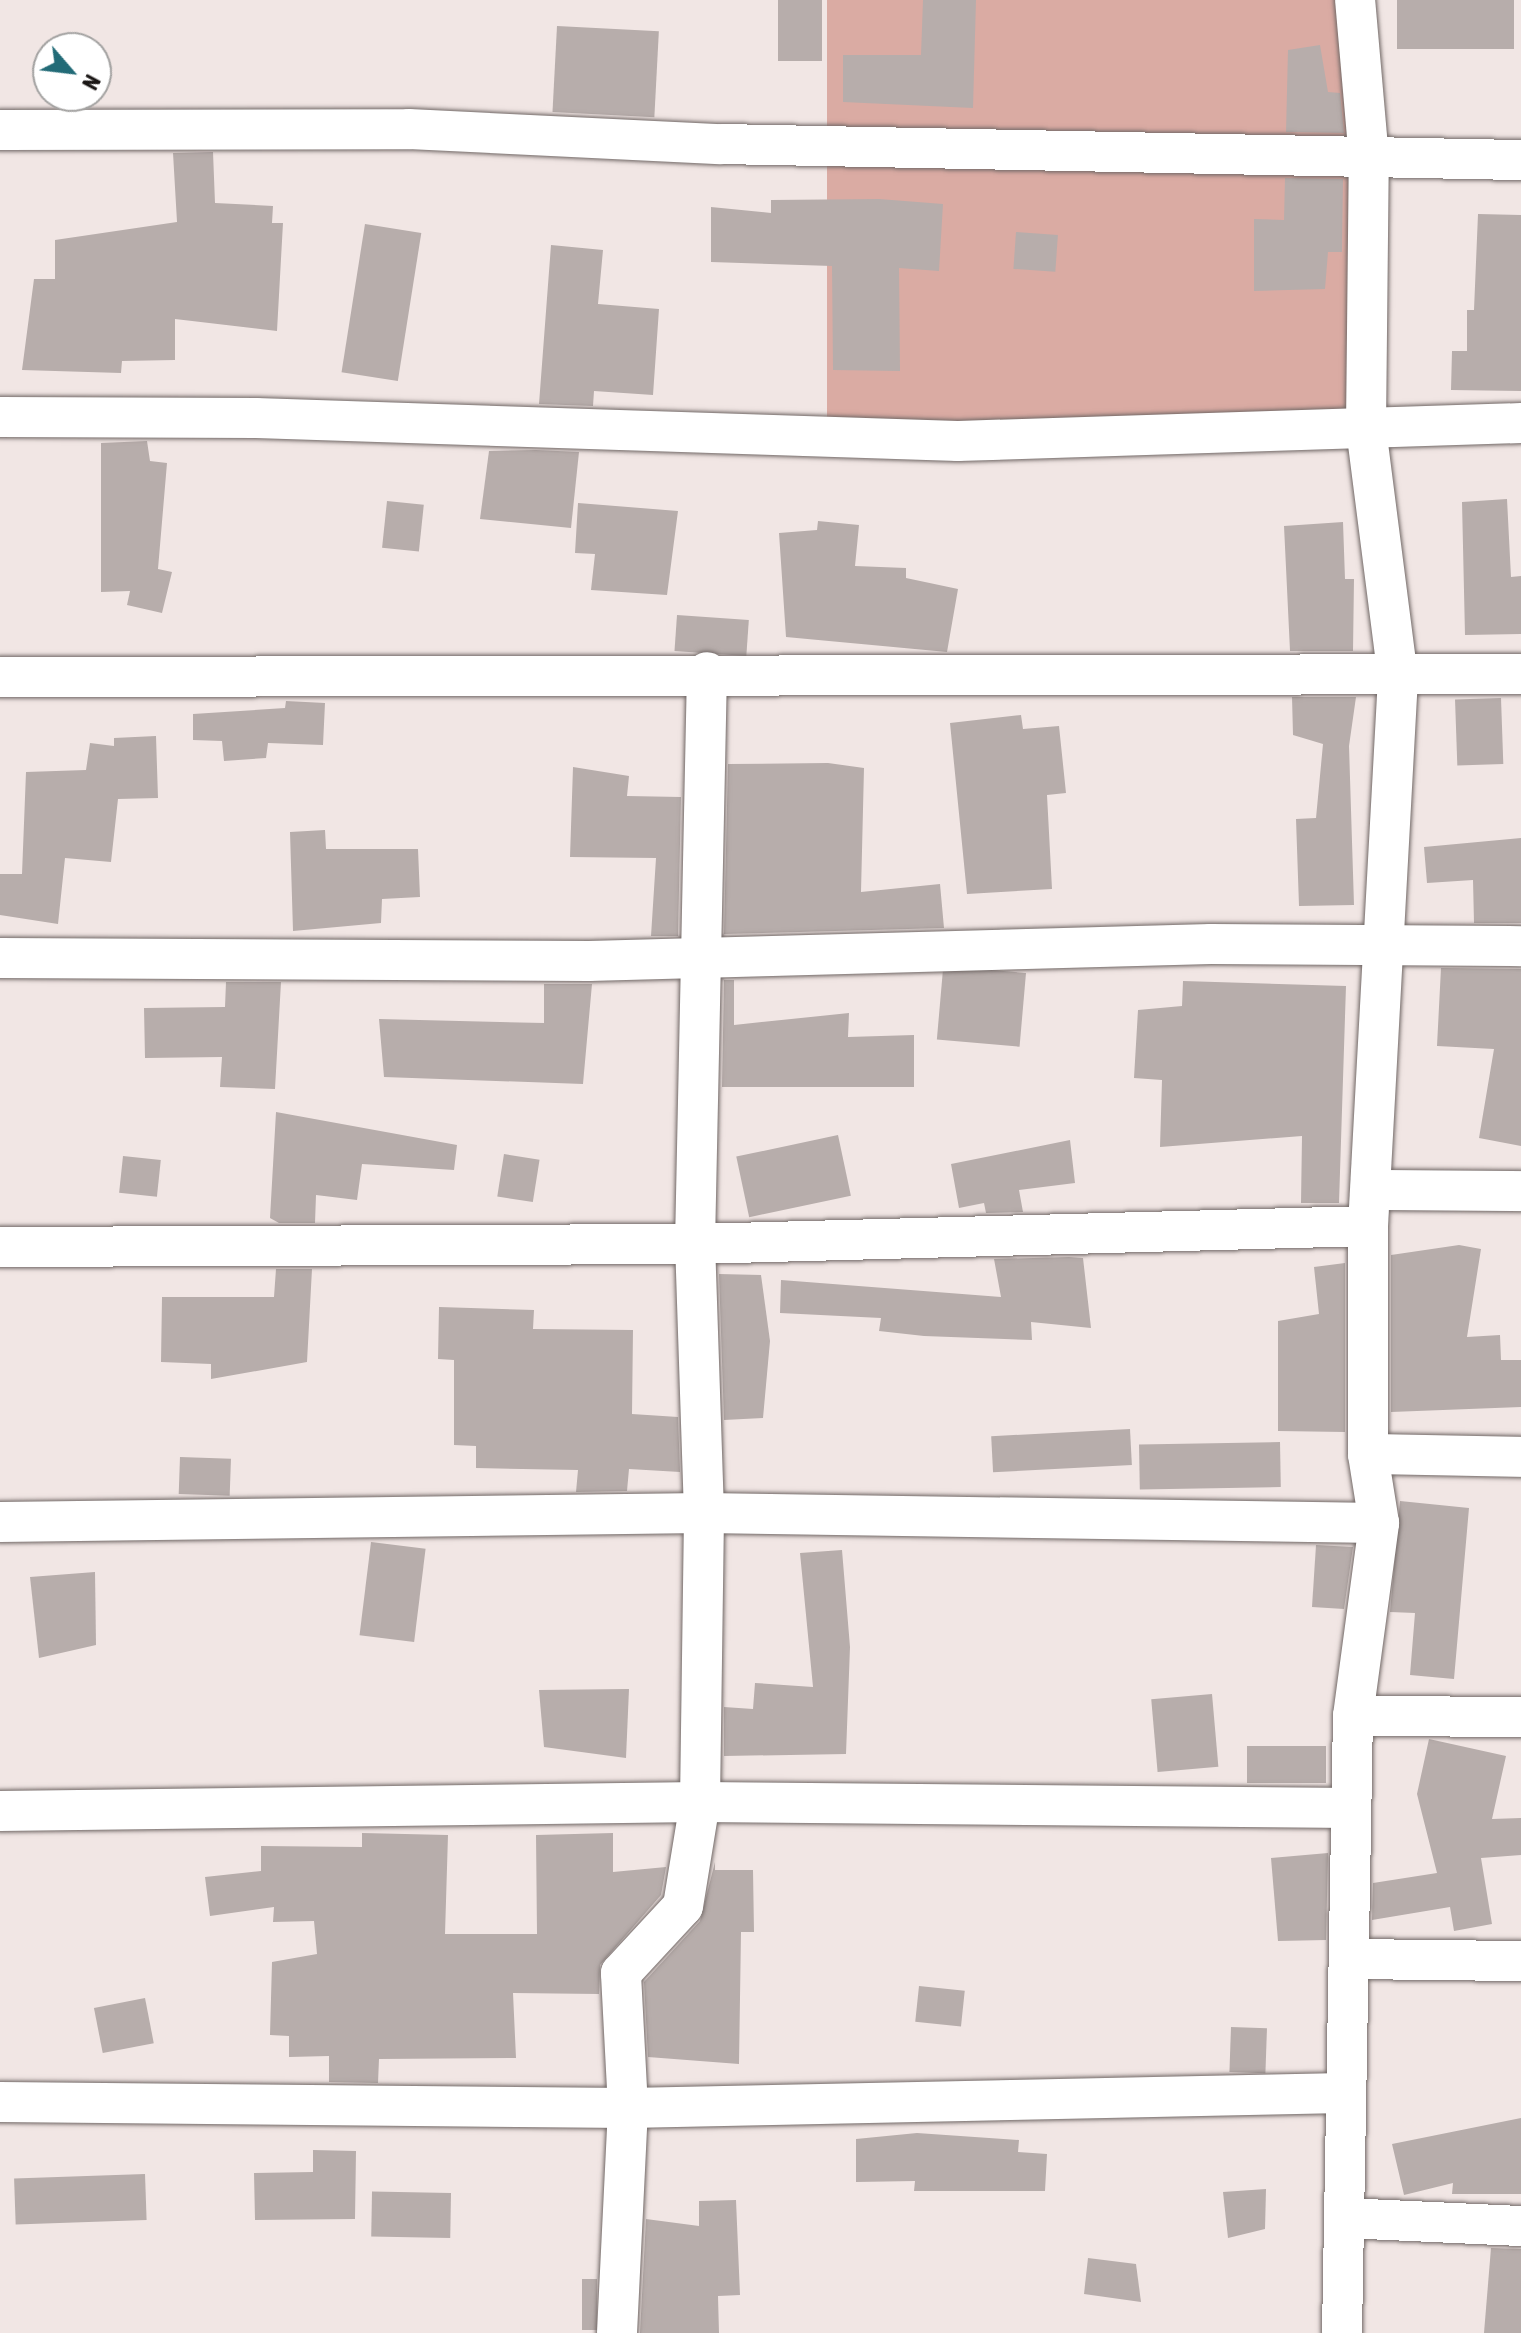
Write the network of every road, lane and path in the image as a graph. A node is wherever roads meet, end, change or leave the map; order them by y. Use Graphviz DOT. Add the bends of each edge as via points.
graph roads {
  1 [pos="1355,0"];
  2 [pos="0,130"];
  3 [pos="1369,159"];
  4 [pos="1521,160"];
  5 [pos="0,417"];
  6 [pos="1521,423"];
  7 [pos="1366,427"];
  8 [pos="707,672"];
  9 [pos="1521,674"];
  10 [pos="0,677"];
  11 [pos="1398,678"];
  12 [pos="1379,946"];
  13 [pos="1521,946"];
  14 [pos="704,955"];
  15 [pos="0,958"];
  16 [pos="1521,1191"];
  17 [pos="1370,1208"];
  18 [pos="695,1244"];
  19 [pos="0,1247"];
  20 [pos="1368,1454"];
  21 [pos="1521,1457"];
  22 [pos="704,1513"];
  23 [pos="0,1522"];
  24 [pos="1379,1523"];
  25 [pos="1353,1716"];
  26 [pos="1521,1717"];
  27 [pos="700,1802"];
  28 [pos="1351,1808"];
  29 [pos="0,1811"];
  30 [pos="1352,1959"];
  31 [pos="1521,1961"];
  32 [pos="1344,2093"];
  33 [pos="0,2102"];
  34 [pos="628,2108"];
  35 [pos="1344,2218"];
  36 [pos="1521,2226"];
  37 [pos="617,2333"];
  38 [pos="1342,2333"];
  1 -- 3 [label="street"];
  2 -- 3 [label="street" via="409,129 721,144"];
  3 -- 4 [label="street"];
  3 -- 7 [label="street"];
  5 -- 7 [label="street" via="958,441"];
  6 -- 7 [label="street"];
  7 -- 11 [label="street"];
  8 -- 10 [label="street"];
  8 -- 11 [label="street"];
  8 -- 14 [label="street"];
  9 -- 11 [label="street"];
  11 -- 12 [label="street"];
  12 -- 13 [label="street"];
  12 -- 14 [label="street"];
  12 -- 17 [label="street"];
  14 -- 15 [label="street"];
  14 -- 18 [label="street"];
  16 -- 17 [label="street"];
  17 -- 18 [label="street"];
  17 -- 20 [label="street"];
  18 -- 19 [label="street"];
  18 -- 22 [label="street"];
  20 -- 21 [label="street"];
  20 -- 24 [label="street"];
  22 -- 23 [label="street"];
  22 -- 24 [label="street"];
  22 -- 27 [label="street"];
  24 -- 25 [label="street"];
  25 -- 26 [label="street"];
  25 -- 28 [label="street"];
  27 -- 28 [label="street"];
  27 -- 29 [label="street"];
  27 -- 34 [label="street" via="683,1906 621,1973"];
  28 -- 30 [label="street"];
  30 -- 31 [label="street"];
  30 -- 32 [label="street"];
  32 -- 34 [label="street"];
  32 -- 35 [label="street"];
  33 -- 34 [label="street"];
  34 -- 37 [label="street"];
  35 -- 36 [label="street"];
  35 -- 38 [label="street"];
}
